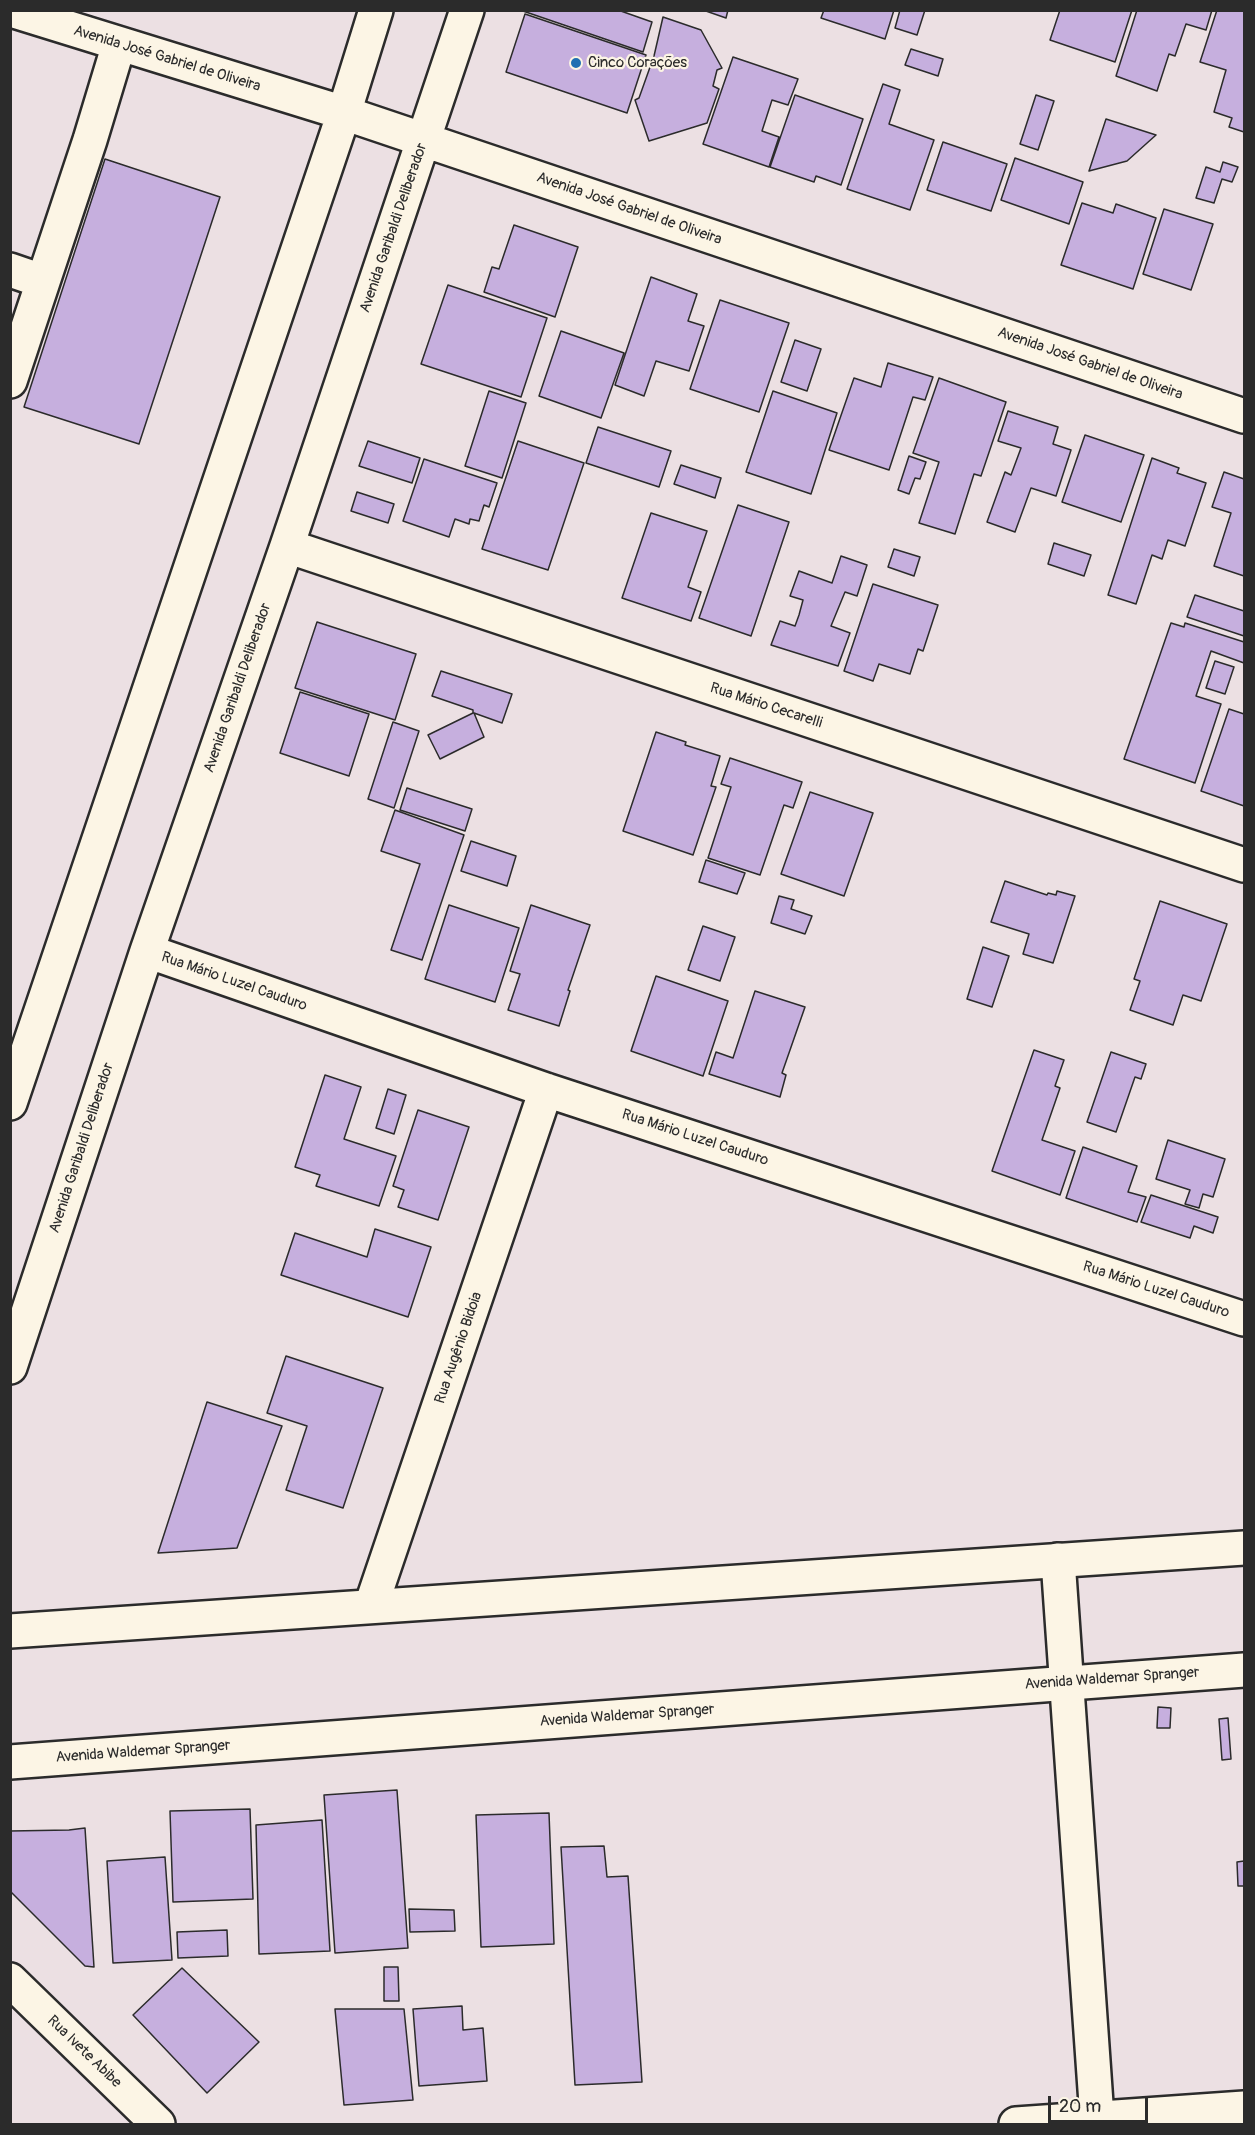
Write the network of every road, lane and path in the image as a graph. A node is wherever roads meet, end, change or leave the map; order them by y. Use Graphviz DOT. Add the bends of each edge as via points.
graph roads {
  1 [pos="376,10"];
  2 [pos="467,10"];
  3 [pos="26,13"];
  4 [pos="119,44"];
  5 [pos="344,113"];
  6 [pos="423,140"];
  7 [pos="10,270"];
  8 [pos="42,281"];
  9 [pos="17,341"];
  10 [pos="10,381"];
  11 [pos="1245,416"];
  12 [pos="286,546"];
  13 [pos="1245,865"];
  14 [pos="147,951"];
  15 [pos="546,1090"];
  16 [pos="10,1103"];
  17 [pos="1245,1319"];
  18 [pos="10,1366"];
  19 [pos="1245,1548"];
  20 [pos="1058,1560"];
  21 [pos="371,1606"];
  22 [pos="10,1631"];
  23 [pos="1245,1670"];
  24 [pos="1066,1682"];
  25 [pos="10,1762"];
  26 [pos="10,1980"];
  27 [pos="1245,2108"];
  28 [pos="1097,2118"];
  29 [pos="158,2124"];
  30 [pos="1016,2124"];
  1 -- 5 [label="street"];
  2 -- 6 [label="street, Avenida Garibaldi Deliberador"];
  3 -- 4 [label="street, Avenida José Gabriel de Oliveira"];
  4 -- 5 [label="street, Avenida José Gabriel de Oliveira"];
  4 -- 8 [label="street"];
  5 -- 6 [label="street, Avenida José Gabriel de Oliveira"];
  5 -- 16 [label="street"];
  6 -- 11 [label="street, Avenida José Gabriel de Oliveira"];
  6 -- 12 [label="street, Avenida Garibaldi Deliberador"];
  7 -- 8 [label="street"];
  8 -- 9 [label="street"];
  9 -- 10 [label="street"];
  12 -- 13 [label="street, Rua Mário Cecarelli"];
  12 -- 14 [label="street, Avenida Garibaldi Deliberador"];
  14 -- 15 [label="street, Rua Mário Luzel Cauduro"];
  14 -- 18 [label="street, Avenida Garibaldi Deliberador"];
  15 -- 17 [label="street, Rua Mário Luzel Cauduro"];
  15 -- 21 [label="street, Rua Augênio Bidoia"];
  19 -- 20 [label="street"];
  20 -- 21 [label="street"];
  20 -- 24 [label="street"];
  21 -- 22 [label="street"];
  23 -- 24 [label="street, Avenida Waldemar Spranger"];
  24 -- 25 [label="street, Avenida Waldemar Spranger"];
  24 -- 28 [label="street"];
  26 -- 29 [label="street, Rua Ivete Abibe"];
  27 -- 28 [label="street"];
  28 -- 30 [label="street"];
}
